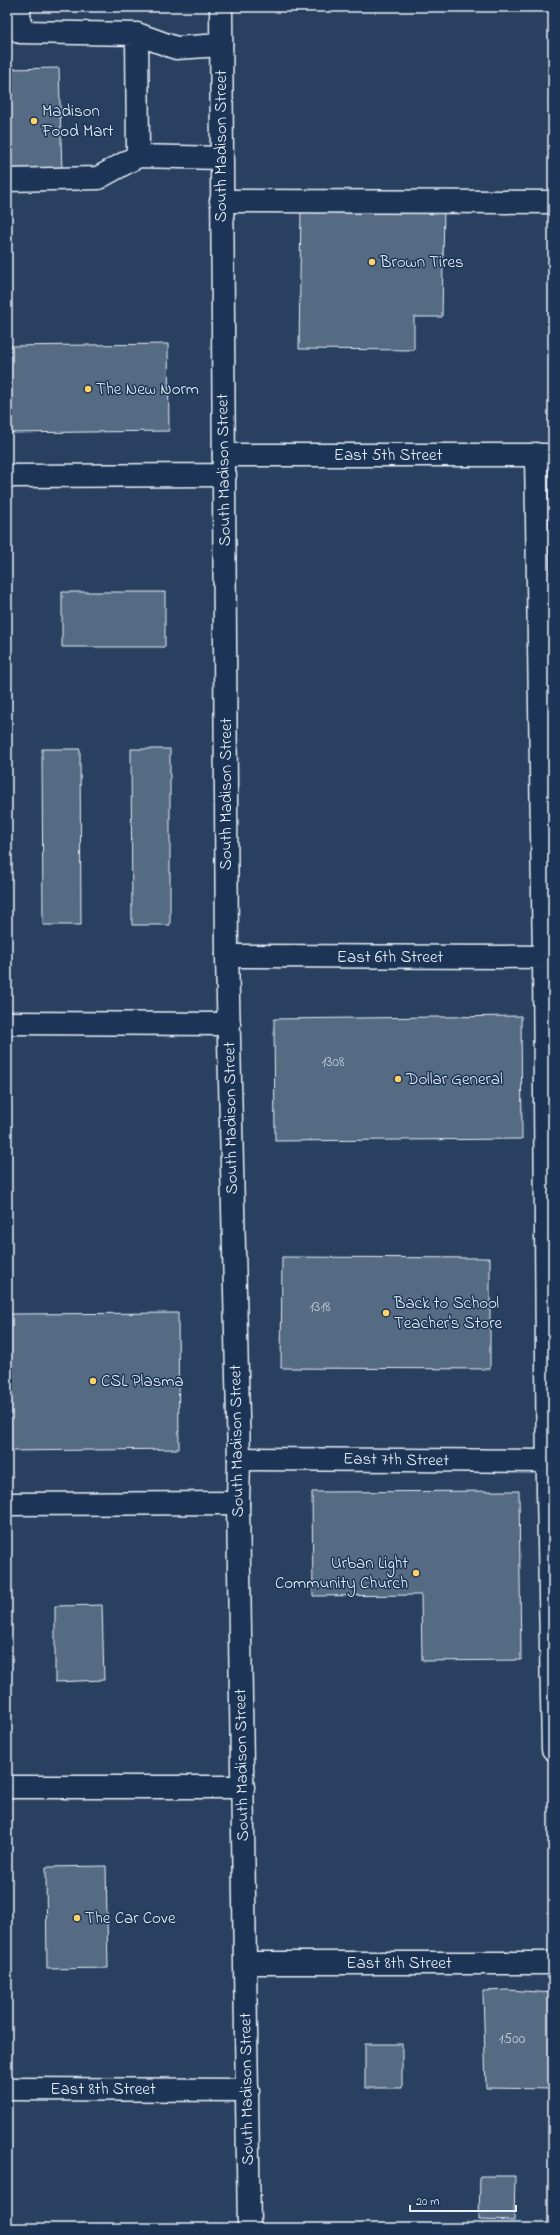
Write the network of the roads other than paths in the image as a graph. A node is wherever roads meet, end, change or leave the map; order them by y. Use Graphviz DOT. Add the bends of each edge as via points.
graph roads {
  1 [pos="19,7"];
  2 [pos="221,7"];
  3 [pos="137,34"];
  4 [pos="221,45"];
  5 [pos="138,156"];
  6 [pos="221,158"];
  7 [pos="7,180"];
  8 [pos="221,201"];
  9 [pos="553,202"];
  10 [pos="544,455"];
  11 [pos="224,465"];
  12 [pos="7,476"];
  13 [pos="227,956"];
  14 [pos="549,958"];
  15 [pos="7,1023"];
  16 [pos="230,1024"];
  17 [pos="239,1459"];
  18 [pos="551,1461"];
  19 [pos="7,1504"];
  20 [pos="238,1504"];
  21 [pos="553,1749"];
  22 [pos="242,1787"];
  23 [pos="7,1788"];
  24 [pos="246,1962"];
  25 [pos="553,1962"];
  26 [pos="7,2089"];
  27 [pos="248,2090"];
  28 [pos="249,2228"];
  1 -- 3 [label="main road" via="20,32"];
  2 -- 4 [label="main road, South Madison Street"];
  3 -- 4 [label="main road" via="176,48"];
  3 -- 5 [label="main road"];
  4 -- 6 [label="main road, South Madison Street"];
  5 -- 6 [label="main road"];
  5 -- 7 [label="main road" via="98,178"];
  6 -- 8 [label="main road, South Madison Street"];
  8 -- 9 [label="main road"];
  8 -- 11 [label="main road, South Madison Street"];
  10 -- 11 [label="main road, East 5th Street"];
  10 -- 14 [label="main road"];
  11 -- 12 [label="main road, East 5th Street"];
  11 -- 13 [label="main road, South Madison Street"];
  13 -- 14 [label="main road, East 6th Street"];
  13 -- 16 [label="main road, South Madison Street"];
  14 -- 18 [label="main road"];
  15 -- 16 [label="main road"];
  16 -- 17 [label="main road, South Madison Street"];
  17 -- 18 [label="main road, East 7th Street"];
  17 -- 20 [label="main road, South Madison Street"];
  18 -- 21 [label="main road"];
  19 -- 20 [label="main road"];
  20 -- 22 [label="main road, South Madison Street"];
  22 -- 23 [label="main road"];
  22 -- 24 [label="main road, South Madison Street"];
  24 -- 25 [label="main road, East 8th Street"];
  24 -- 27 [label="main road, South Madison Street"];
  26 -- 27 [label="main road, East 8th Street"];
  27 -- 28 [label="main road, South Madison Street"];
}
